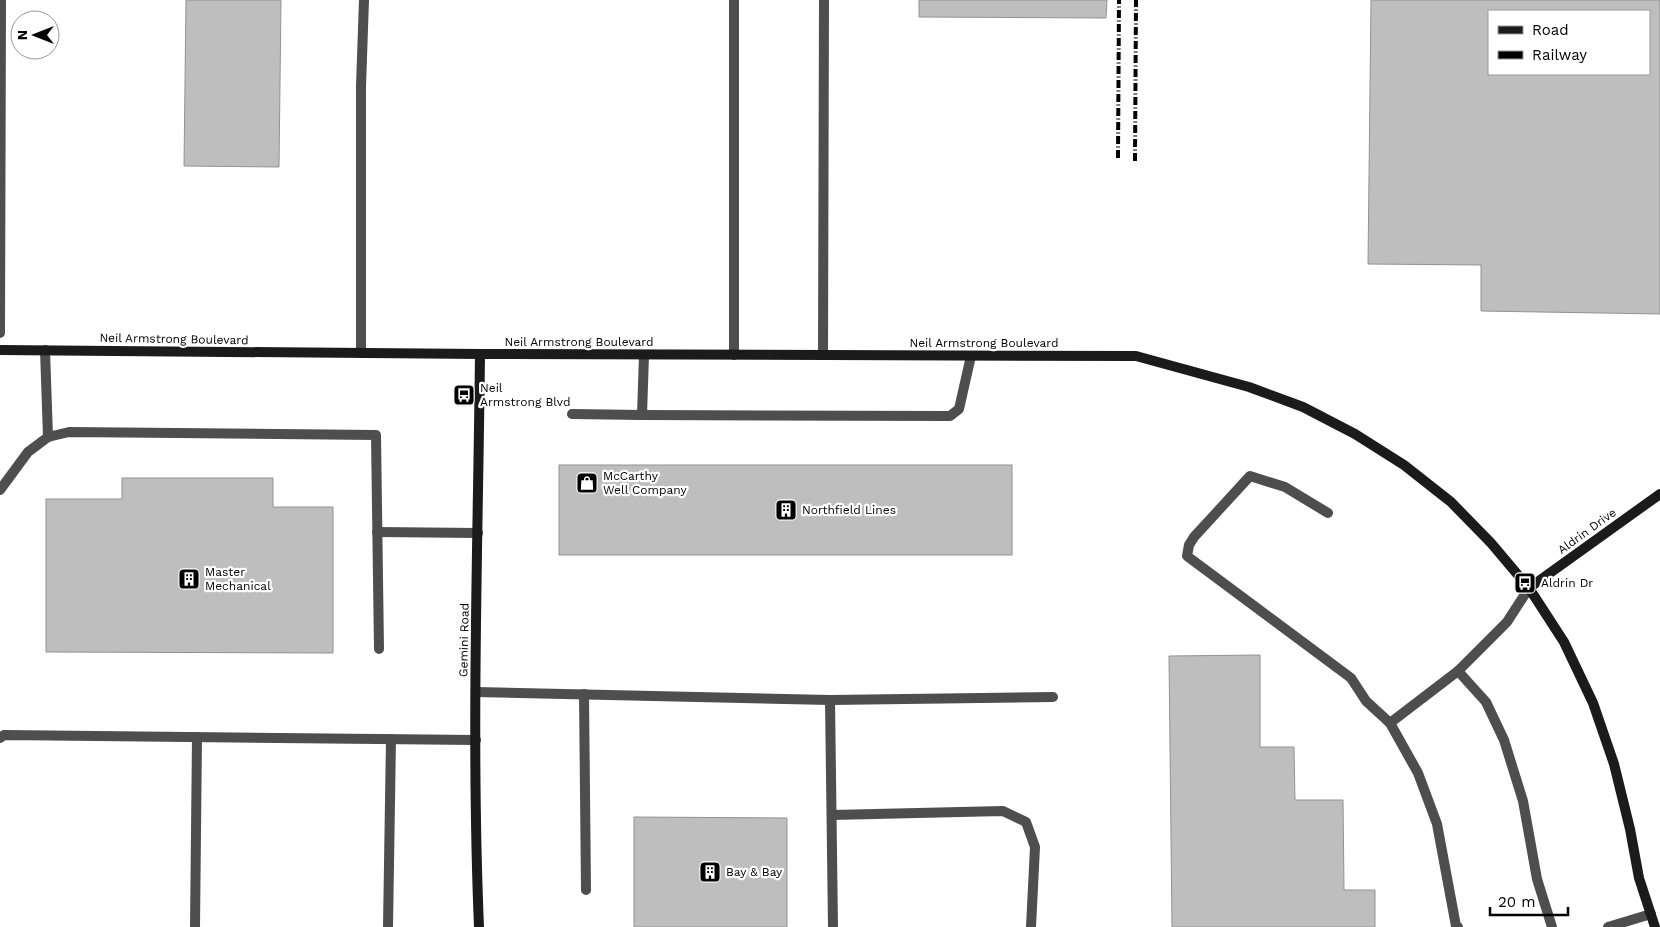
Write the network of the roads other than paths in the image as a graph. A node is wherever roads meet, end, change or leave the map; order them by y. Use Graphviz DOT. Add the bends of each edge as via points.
graph roads {
  1 [pos="0,0"];
  2 [pos="364,0"];
  3 [pos="734,0"];
  4 [pos="824,0"];
  5 [pos="0,333"];
  6 [pos="0,350"];
  7 [pos="45,350"];
  8 [pos="361,353"];
  9 [pos="480,354"];
  10 [pos="644,355"];
  11 [pos="734,355"];
  12 [pos="823,355"];
  13 [pos="971,356"];
  14 [pos="572,414"];
  15 [pos="642,415"];
  16 [pos="48,436"];
  17 [pos="0,490"];
  18 [pos="1660,494"];
  19 [pos="1328,513"];
  20 [pos="377,532"];
  21 [pos="478,533"];
  22 [pos="1529,588"];
  23 [pos="379,649"];
  24 [pos="1458,671"];
  25 [pos="476,692"];
  26 [pos="584,694"];
  27 [pos="1052,697"];
  28 [pos="830,700"];
  29 [pos="1390,723"];
  30 [pos="197,737"];
  31 [pos="0,738"];
  32 [pos="391,739"];
  33 [pos="476,740"];
  34 [pos="832,815"];
  35 [pos="586,890"];
  36 [pos="1651,914"];
  37 [pos="195,927"];
  38 [pos="388,927"];
  39 [pos="479,927"];
  40 [pos="833,927"];
  41 [pos="1031,927"];
  42 [pos="1458,927"];
  43 [pos="1552,927"];
  44 [pos="1608,927"];
  45 [pos="1655,927"];
  1 -- 5 [label="lane"];
  2 -- 8 [label="lane"];
  3 -- 11 [label="lane"];
  4 -- 12 [label="lane"];
  6 -- 7 [label="street, Neil Armstrong Boulevard"];
  7 -- 8 [label="street, Neil Armstrong Boulevard"];
  7 -- 16 [label="lane"];
  8 -- 9 [label="street, Neil Armstrong Boulevard"];
  9 -- 10 [label="street, Neil Armstrong Boulevard"];
  9 -- 21 [label="street, Gemini Road"];
  10 -- 11 [label="street, Neil Armstrong Boulevard"];
  10 -- 15 [label="lane"];
  11 -- 12 [label="street, Neil Armstrong Boulevard"];
  12 -- 13 [label="street, Neil Armstrong Boulevard"];
  13 -- 15 [label="lane" via="959,409 950,416"];
  13 -- 22 [label="street, Neil Armstrong Boulevard" via="1136,356 1249,387 1303,407 1404,465 1450,502 1492,543"];
  14 -- 15 [label="lane"];
  16 -- 17 [label="lane" via="28,452"];
  16 -- 20 [label="lane" via="68,432 376,435"];
  18 -- 22 [label="street, Aldrin Drive"];
  19 -- 29 [label="lane" via="1285,487 1250,476 1194,537 1188,556 1351,678 1366,701"];
  20 -- 21 [label="lane"];
  20 -- 23 [label="lane"];
  21 -- 25 [label="street, Gemini Road"];
  22 -- 24 [label="lane" via="1507,622"];
  22 -- 36 [label="street, Neil Armstrong Boulevard" via="1564,642 1593,703 1614,764 1639,878"];
  24 -- 29 [label="lane"];
  24 -- 43 [label="lane" via="1486,702 1504,740 1523,801 1537,879"];
  25 -- 26 [label="lane"];
  25 -- 33 [label="street, Gemini Road"];
  26 -- 28 [label="lane"];
  26 -- 35 [label="lane"];
  27 -- 28 [label="lane"];
  28 -- 34 [label="lane"];
  29 -- 42 [label="lane" via="1418,773 1437,824"];
  30 -- 31 [label="lane" via="4,735"];
  30 -- 32 [label="lane"];
  30 -- 37 [label="lane"];
  32 -- 33 [label="lane"];
  32 -- 38 [label="lane"];
  33 -- 39 [label="street, Gemini Road"];
  34 -- 40 [label="lane"];
  34 -- 41 [label="lane" via="1003,811 1026,822 1035,847"];
  36 -- 44 [label="lane"];
  36 -- 45 [label="street, Neil Armstrong Boulevard"];
}
